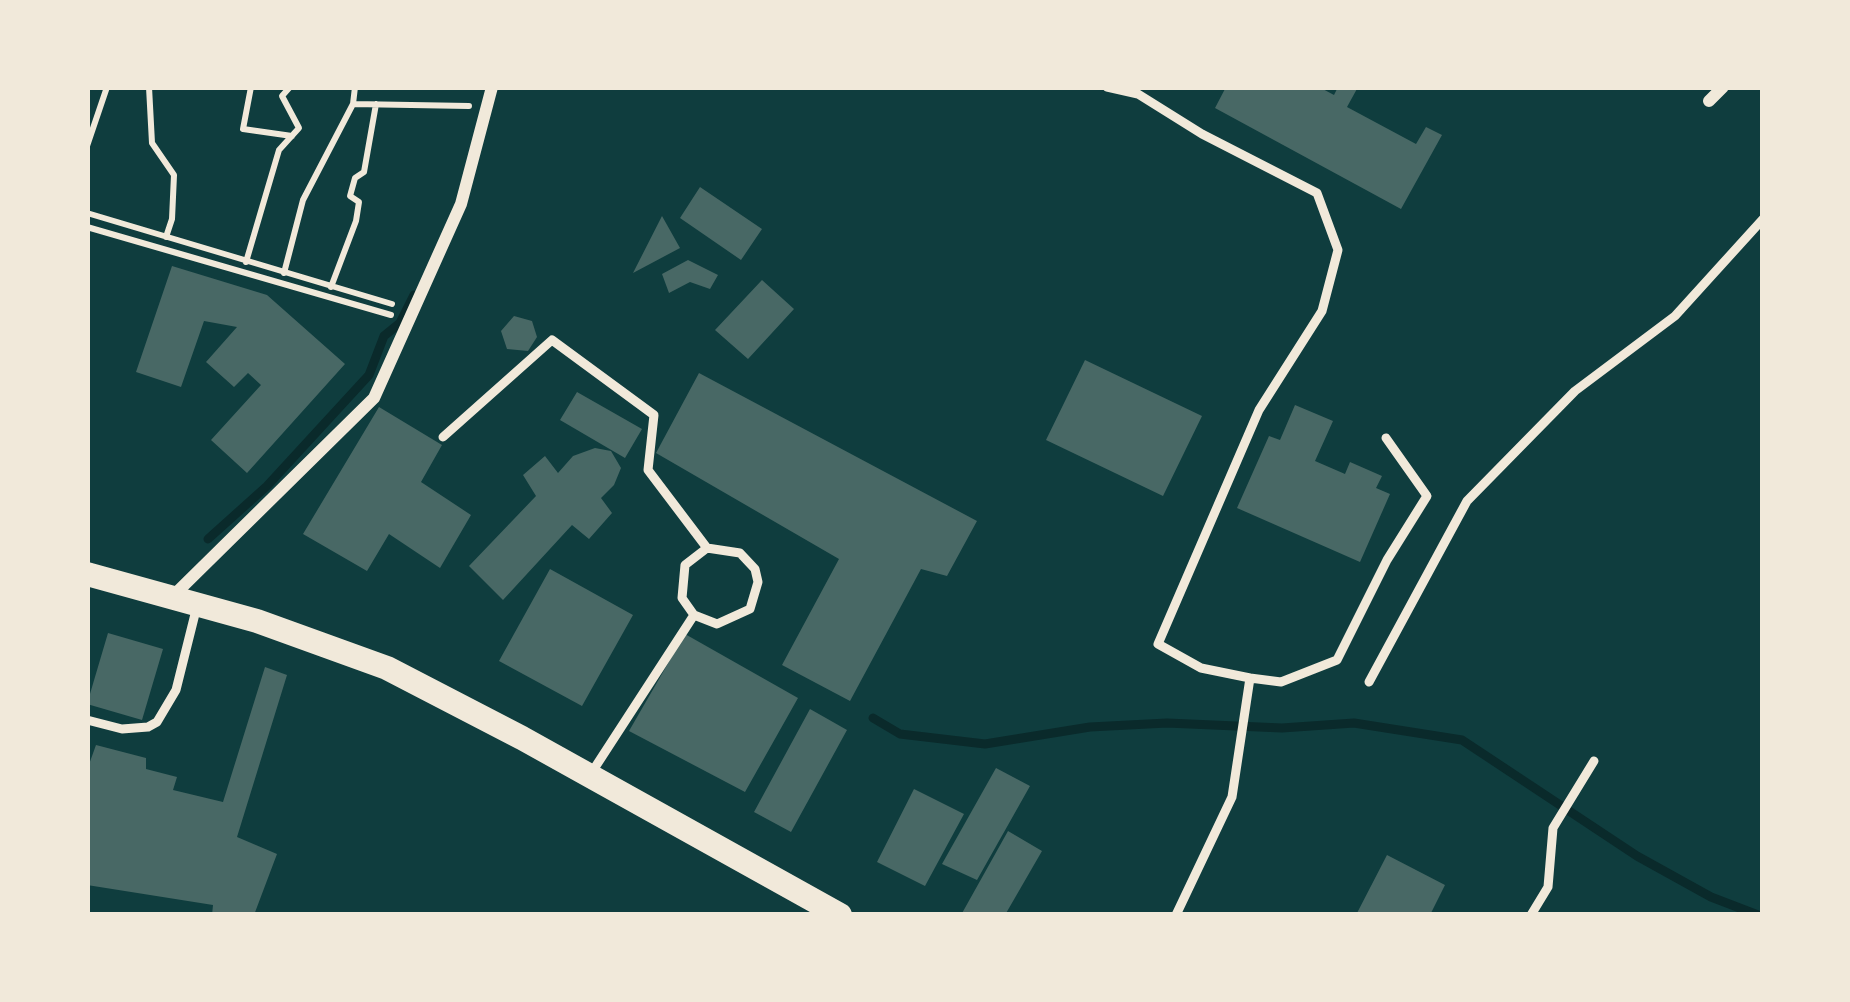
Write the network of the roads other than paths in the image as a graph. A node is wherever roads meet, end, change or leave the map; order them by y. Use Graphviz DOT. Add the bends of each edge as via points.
graph roads {
  1 [pos="492,87"];
  2 [pos="1107,87"];
  3 [pos="1723,87"];
  4 [pos="1709,101"];
  5 [pos="1763,219"];
  6 [pos="442,437"];
  7 [pos="1386,438"];
  8 [pos="707,548"];
  9 [pos="87,574"];
  10 [pos="185,600"];
  11 [pos="694,615"];
  12 [pos="1250,678"];
  13 [pos="1369,682"];
  14 [pos="87,720"];
  15 [pos="1594,761"];
  16 [pos="589,777"];
  17 [pos="840,915"];
  18 [pos="1176,915"];
  19 [pos="1531,915"];
  1 -- 10 [label="street" via="461,204 374,398"];
  2 -- 12 [label="lane" via="1138,94 1317,194 1338,250 1322,311 1258,410 1158,644 1202,668"];
  3 -- 4 [label="street"];
  5 -- 13 [label="lane" via="1675,316 1575,391 1467,501"];
  6 -- 8 [label="lane" via="552,340 654,415 648,470"];
  7 -- 12 [label="lane" via="1427,496 1336,660 1280,682"];
  8 -- 11 [label="lane" via="685,565 682,598"];
  8 -- 11 [label="lane" via="740,553 758,582 750,609 717,624"];
  9 -- 10 [label="main road"];
  10 -- 14 [label="lane" via="176,690 158,722 122,729"];
  10 -- 16 [label="main road" via="387,668"];
  11 -- 16 [label="lane"];
  12 -- 18 [label="lane" via="1232,796"];
  15 -- 19 [label="lane" via="1553,828 1548,887"];
  16 -- 17 [label="main road"];
}
